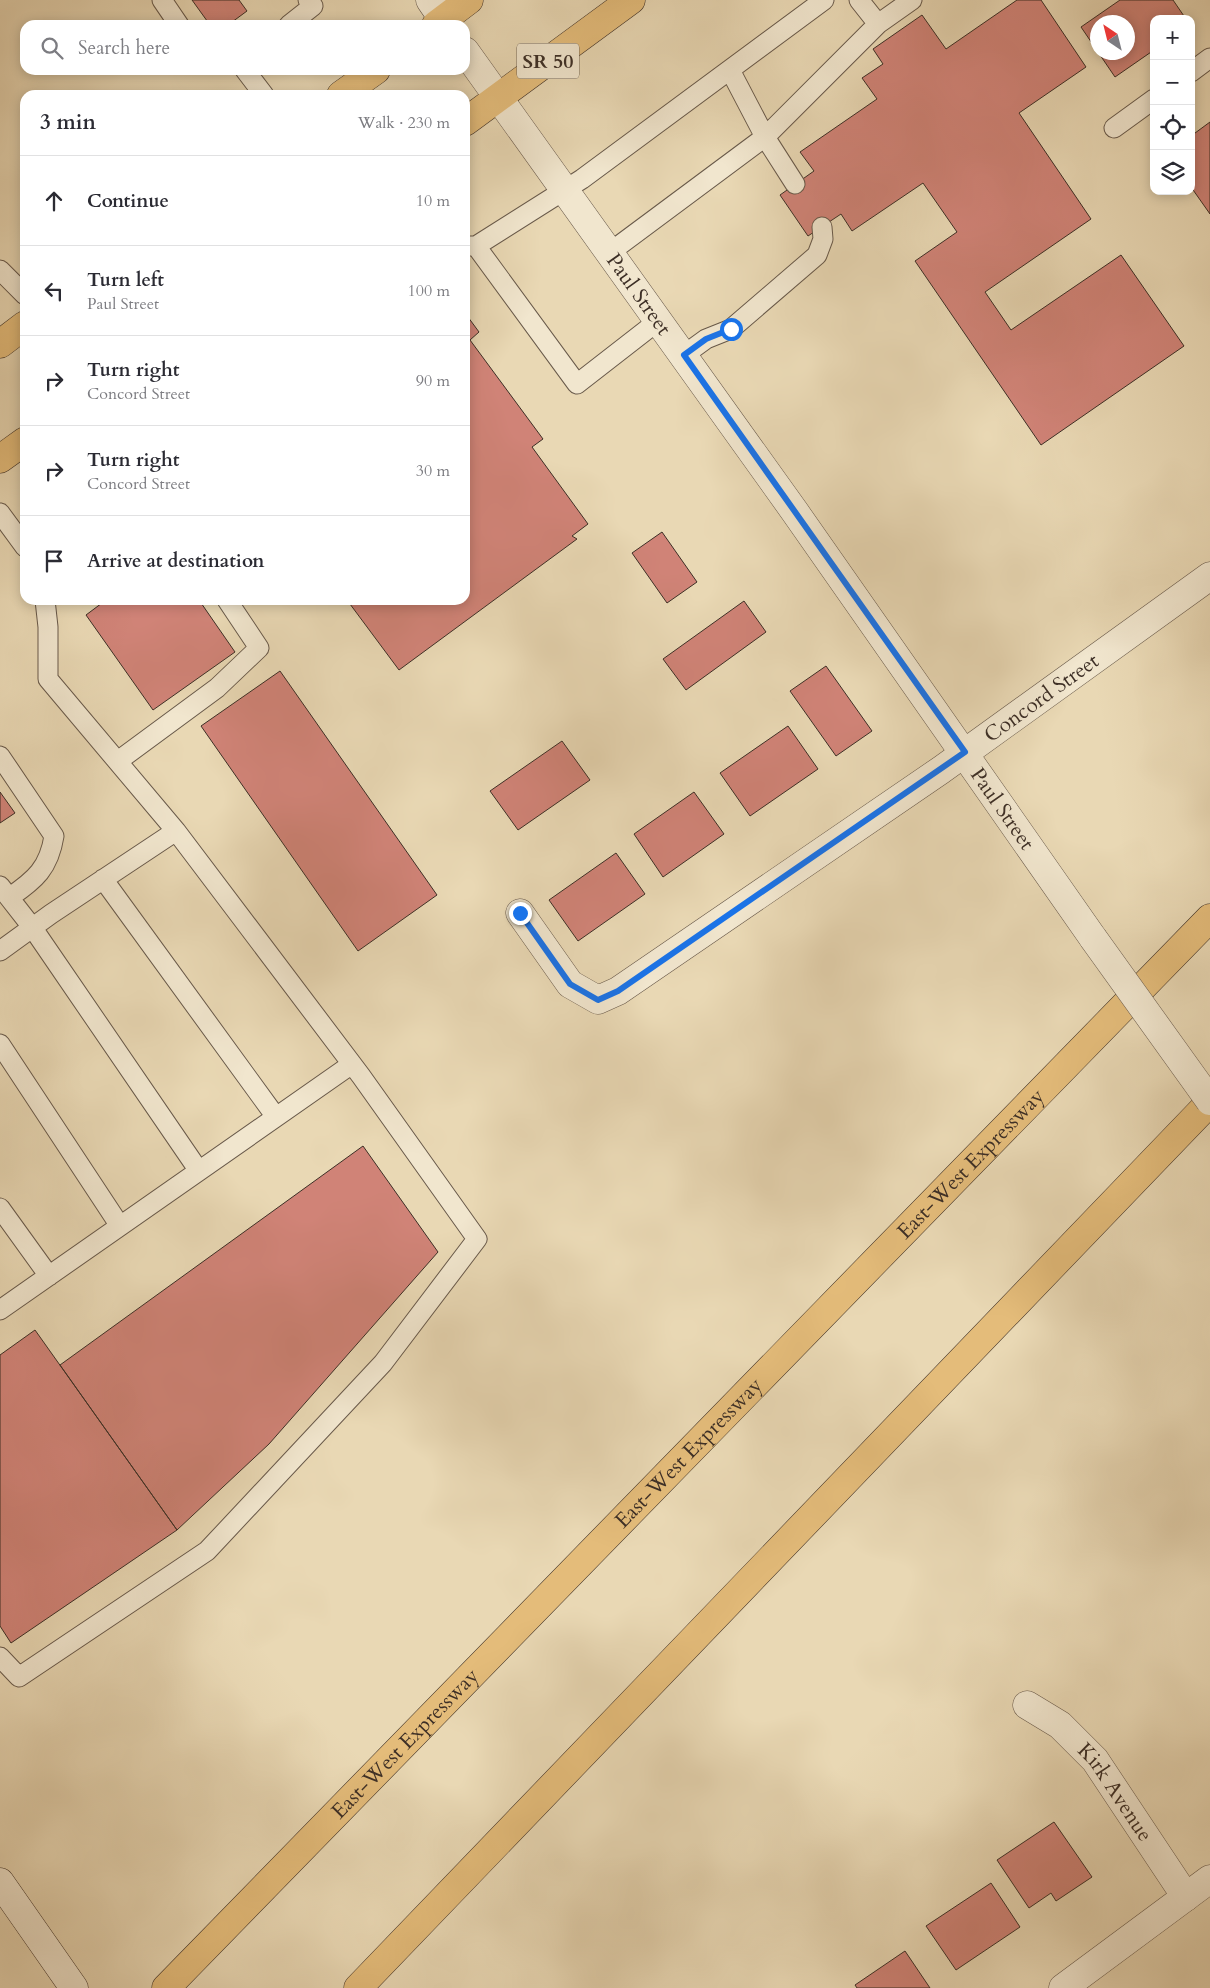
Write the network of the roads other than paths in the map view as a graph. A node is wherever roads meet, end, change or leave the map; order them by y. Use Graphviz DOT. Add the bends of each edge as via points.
graph roads {
  1 [pos="162,0"];
  2 [pos="308,0"];
  3 [pos="469,0"];
  4 [pos="631,0"];
  5 [pos="824,0"];
  6 [pos="859,0"];
  7 [pos="912,0"];
  8 [pos="439,17"];
  9 [pos="176,20"];
  10 [pos="295,20"];
  11 [pos="878,24"];
  12 [pos="470,57"];
  13 [pos="1210,58"];
  14 [pos="1195,69"];
  15 [pos="730,70"];
  16 [pos="249,75"];
  17 [pos="369,75"];
  18 [pos="260,90"];
  19 [pos="349,90"];
  20 [pos="498,98"];
  21 [pos="1150,102"];
  22 [pos="470,118"];
  23 [pos="1114,128"];
  24 [pos="765,137"];
  25 [pos="795,184"];
  26 [pos="564,192"];
  27 [pos="822,227"];
  28 [pos="470,246"];
  29 [pos="609,253"];
  30 [pos="0,270"];
  31 [pos="20,290"];
  32 [pos="658,322"];
  33 [pos="20,329"];
  34 [pos="0,344"];
  35 [pos="684,355"];
  36 [pos="20,445"];
  37 [pos="0,459"];
  38 [pos="0,513"];
  39 [pos="20,539"];
  40 [pos="1210,576"];
  41 [pos="46,605"];
  42 [pos="230,605"];
  43 [pos="965,752"];
  44 [pos="0,756"];
  45 [pos="118,761"];
  46 [pos="176,831"];
  47 [pos="103,879"];
  48 [pos="5,892"];
  49 [pos="520,913"];
  50 [pos="1210,918"];
  51 [pos="32,927"];
  52 [pos="0,951"];
  53 [pos="0,1044"];
  54 [pos="352,1064"];
  55 [pos="1210,1101"];
  56 [pos="276,1117"];
  57 [pos="199,1171"];
  58 [pos="0,1208"];
  59 [pos="120,1226"];
  60 [pos="49,1276"];
  61 [pos="0,1310"];
  62 [pos="0,1657"];
  63 [pos="1027,1705"];
  64 [pos="1210,1879"];
  65 [pos="0,1882"];
  66 [pos="1186,1897"];
  67 [pos="74,1988"];
  68 [pos="166,1988"];
  69 [pos="358,1988"];
  70 [pos="1063,1988"];
  1 -- 9 [label="lane"];
  2 -- 10 [label="lane" via="313,6"];
  3 -- 8 [label="highway"];
  4 -- 20 [label="highway, SR 50"];
  5 -- 15 [label="lane"];
  6 -- 11 [label="lane"];
  7 -- 11 [label="lane"];
  11 -- 24 [label="lane"];
  12 -- 20 [label="street, Paul Street"];
  13 -- 14 [label="lane"];
  15 -- 24 [label="lane"];
  15 -- 26 [label="lane"];
  16 -- 18 [label="lane"];
  17 -- 19 [label="highway"];
  20 -- 22 [label="highway, SR 50"];
  20 -- 26 [label="street, Paul Street"];
  21 -- 23 [label="lane"];
  24 -- 25 [label="lane"];
  24 -- 29 [label="lane"];
  26 -- 28 [label="lane"];
  26 -- 29 [label="street, Paul Street"];
  27 -- 35 [label="lane" via="823,239 817,255 731,329 706,339"];
  28 -- 32 [label="lane" via="577,384"];
  29 -- 32 [label="street, Paul Street"];
  30 -- 31 [label="lane"];
  32 -- 35 [label="street, Paul Street"];
  33 -- 34 [label="highway"];
  35 -- 43 [label="street, Paul Street"];
  36 -- 37 [label="highway"];
  38 -- 39 [label="lane"];
  40 -- 43 [label="street, Concord Street"];
  41 -- 45 [label="lane" via="48,679"];
  42 -- 45 [label="lane" via="259,648 217,688"];
  43 -- 49 [label="street, Concord Street" via="618,991 598,1000 570,984"];
  43 -- 55 [label="street, Paul Street, bridge"];
  44 -- 48 [label="lane" via="54,836 52,853 36,879"];
  45 -- 46 [label="lane"];
  46 -- 47 [label="lane"];
  46 -- 54 [label="lane"];
  47 -- 51 [label="lane"];
  47 -- 56 [label="lane"];
  48 -- 51 [label="lane"];
  50 -- 68 [label="highway, East-West Expressway"];
  51 -- 52 [label="lane"];
  51 -- 57 [label="lane"];
  53 -- 59 [label="lane"];
  54 -- 56 [label="lane"];
  54 -- 62 [label="lane" via="477,1239 383,1363 207,1551 19,1677"];
  55 -- 69 [label="highway"];
  56 -- 57 [label="lane"];
  57 -- 59 [label="lane"];
  58 -- 60 [label="lane"];
  59 -- 60 [label="lane"];
  60 -- 61 [label="lane"];
  63 -- 66 [label="street, Kirk Avenue" via="1060,1726 1095,1760"];
  64 -- 66 [label="street"];
  65 -- 67 [label="street"];
  66 -- 70 [label="street"];
}
